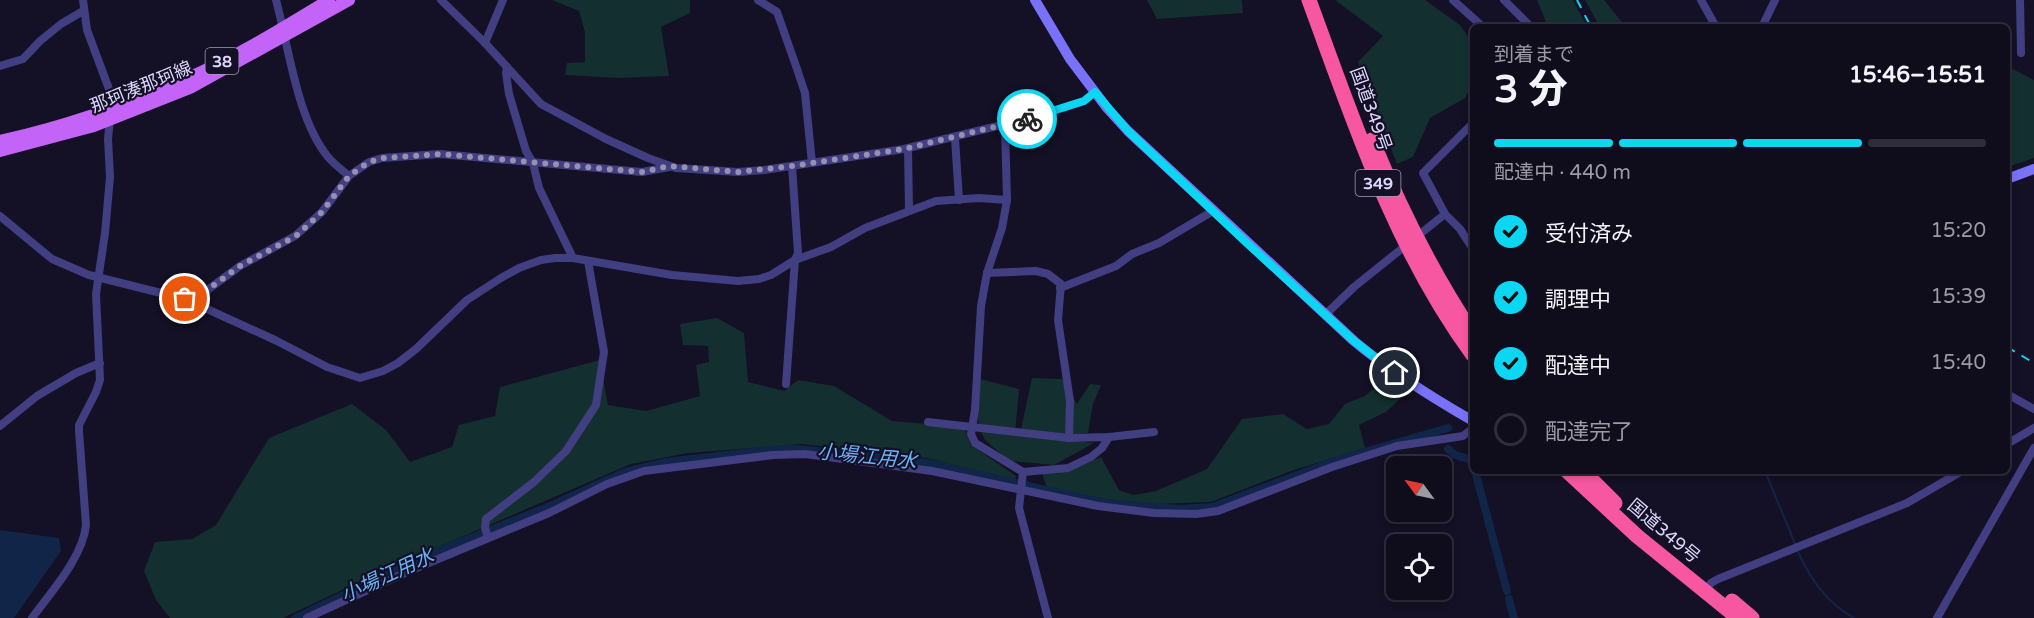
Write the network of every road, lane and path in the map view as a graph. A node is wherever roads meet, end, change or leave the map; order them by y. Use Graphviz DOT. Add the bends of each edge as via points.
graph roads {
  1 [pos="83,0"];
  2 [pos="276,0"];
  3 [pos="329,0"];
  4 [pos="349,0"];
  5 [pos="441,0"];
  6 [pos="503,0"];
  7 [pos="758,0"];
  8 [pos="1035,0"];
  9 [pos="1309,0"];
  10 [pos="1319,0"];
  11 [pos="1454,0"];
  12 [pos="1701,0"];
  13 [pos="1775,0"];
  14 [pos="2020,0"];
  15 [pos="1506,1"];
  16 [pos="83,11"];
  17 [pos="1480,24"];
  18 [pos="1528,24"];
  19 [pos="1714,24"];
  20 [pos="1763,24"];
  21 [pos="285,32"];
  22 [pos="485,43"];
  23 [pos="2021,53"];
  24 [pos="0,66"];
  25 [pos="507,67"];
  26 [pos="1095,92"];
  27 [pos="110,114"];
  28 [pos="1005,126"];
  29 [pos="1470,126"];
  30 [pos="955,138"];
  31 [pos="0,141"];
  32 [pos="908,148"];
  33 [pos="0,151"];
  34 [pos="533,163"];
  35 [pos="812,164"];
  36 [pos="669,166"];
  37 [pos="792,166"];
  38 [pos="2034,170"];
  39 [pos="349,176"];
  40 [pos="2010,178"];
  41 [pos="959,200"];
  42 [pos="1007,200"];
  43 [pos="909,210"];
  44 [pos="1213,211"];
  45 [pos="1445,214"];
  46 [pos="0,216"];
  47 [pos="1411,241"];
  48 [pos="1470,244"];
  49 [pos="573,258"];
  50 [pos="795,260"];
  51 [pos="588,261"];
  52 [pos="987,273"];
  53 [pos="98,277"];
  54 [pos="1060,288"];
  55 [pos="185,299"];
  56 [pos="1325,315"];
  57 [pos="1470,329"];
  58 [pos="1470,350"];
  59 [pos="99,363"];
  60 [pos="786,384"];
  61 [pos="2010,396"];
  62 [pos="2034,409"];
  63 [pos="1470,419"];
  64 [pos="928,422"];
  65 [pos="0,426"];
  66 [pos="972,426"];
  67 [pos="2034,428"];
  68 [pos="1470,430"];
  69 [pos="1154,432"];
  70 [pos="1109,437"];
  71 [pos="1069,438"];
  72 [pos="2010,442"];
  73 [pos="2034,448"];
  74 [pos="1570,474"];
  75 [pos="1586,474"];
  76 [pos="1957,474"];
  77 [pos="1021,482"];
  78 [pos="487,533"];
  79 [pos="1708,587"];
  80 [pos="32,618"];
  81 [pos="307,618"];
  82 [pos="1047,618"];
  83 [pos="1738,618"];
  84 [pos="1752,618"];
  85 [pos="1937,618"];
  1 -- 16 [label="street"];
  2 -- 21 [label="street"];
  3 -- 21 [label="main road, 那珂湊那珂線 / 38"];
  4 -- 21 [label="main road, 那珂湊那珂線 / 38"];
  5 -- 22 [label="street"];
  6 -- 22 [label="street"];
  7 -- 35 [label="street" via="777,12 805,93"];
  8 -- 26 [label="street"];
  9 -- 47 [label="highway, 国道349号 / 349" via="1374,173"];
  10 -- 47 [label="highway, 国道349号 / 349"];
  11 -- 17 [label="street"];
  12 -- 19 [label="street"];
  13 -- 20 [label="street"];
  14 -- 23 [label="street"];
  15 -- 18 [label="street"];
  16 -- 24 [label="street" via="61,24 22,59"];
  16 -- 27 [label="street" via="109,89"];
  21 -- 27 [label="main road, 那珂湊那珂線 / 38"];
  21 -- 39 [label="street" via="309,125 329,159"];
  22 -- 25 [label="street"];
  25 -- 34 [label="street" via="516,121"];
  25 -- 36 [label="street" via="541,104 606,139"];
  26 -- 28 [label="street" via="1084,101"];
  26 -- 44 [label="street" via="1128,131"];
  27 -- 31 [label="main road, 那珂湊那珂線 / 38"];
  27 -- 33 [label="main road, 那珂湊那珂線 / 38" via="70,133"];
  27 -- 53 [label="street" via="109,189"];
  28 -- 30 [label="street"];
  28 -- 42 [label="street"];
  29 -- 45 [label="street" via="1423,173"];
  30 -- 32 [label="street"];
  30 -- 41 [label="street"];
  32 -- 35 [label="street"];
  32 -- 43 [label="street"];
  34 -- 36 [label="street" via="642,172"];
  34 -- 39 [label="street" via="412,154 369,162"];
  34 -- 49 [label="street" via="539,188"];
  35 -- 37 [label="street"];
  36 -- 37 [label="street" via="738,172"];
  37 -- 50 [label="street" via="798,253"];
  38 -- 40 [label="street"];
  39 -- 55 [label="street" via="322,212 296,236 240,266 206,291"];
  41 -- 42 [label="street"];
  41 -- 43 [label="street" via="936,201"];
  42 -- 52 [label="street"];
  43 -- 50 [label="street"];
  44 -- 54 [label="street" via="1116,266"];
  44 -- 56 [label="street"];
  45 -- 47 [label="street"];
  45 -- 48 [label="street"];
  46 -- 53 [label="street" via="52,260"];
  47 -- 56 [label="street"];
  47 -- 57 [label="highway, 国道349号 / 349"];
  47 -- 58 [label="highway, 国道349号 / 349" via="1441,306"];
  49 -- 51 [label="street"];
  49 -- 55 [label="street" via="541,260 501,278 467,300 398,363 360,378 327,367"];
  50 -- 51 [label="street" via="771,275 738,281"];
  50 -- 60 [label="street"];
  51 -- 78 [label="street" via="604,352 596,405 566,451 486,519"];
  52 -- 54 [label="street" via="1042,272 1061,284"];
  52 -- 66 [label="street"];
  53 -- 55 [label="street"];
  53 -- 59 [label="street"];
  54 -- 71 [label="street" via="1058,320 1070,401"];
  56 -- 63 [label="street" via="1389,368"];
  59 -- 65 [label="street" via="37,396"];
  59 -- 80 [label="street" via="99,386 79,425 85,537"];
  61 -- 62 [label="street"];
  64 -- 66 [label="street"];
  66 -- 71 [label="street"];
  66 -- 77 [label="street" via="975,443"];
  67 -- 72 [label="street"];
  68 -- 77 [label="street" via="1462,436 1397,446 1218,511 1196,514 1098,506"];
  69 -- 70 [label="street"];
  70 -- 71 [label="street"];
  70 -- 77 [label="street" via="1091,457"];
  73 -- 85 [label="street"];
  74 -- 79 [label="highway, 国道349号" via="1637,536"];
  75 -- 79 [label="highway, 国道349号"];
  76 -- 79 [label="street" via="1907,503"];
  77 -- 78 [label="street" via="805,454 773,455 645,471 549,513"];
  77 -- 82 [label="street" via="1019,508"];
  78 -- 81 [label="street"];
  79 -- 83 [label="highway, 国道349号"];
  79 -- 84 [label="highway, 国道349号"];
}
